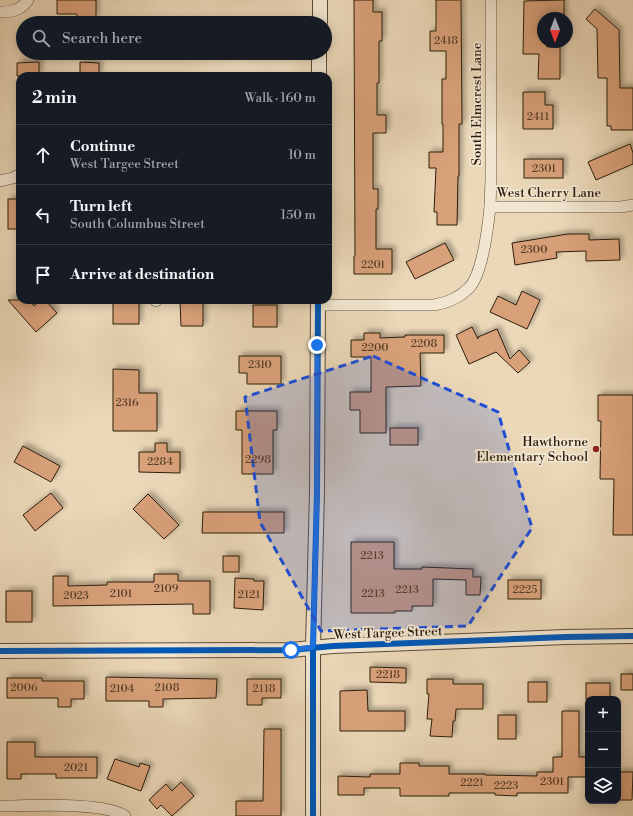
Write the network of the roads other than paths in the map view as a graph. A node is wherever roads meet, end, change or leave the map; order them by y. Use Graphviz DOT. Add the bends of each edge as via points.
graph roads {
  1 [pos="28,0"];
  2 [pos="320,0"];
  3 [pos="491,0"];
  4 [pos="0,12"];
  5 [pos="320,16"];
  6 [pos="319,60"];
  7 [pos="319,72"];
  8 [pos="16,176"];
  9 [pos="0,181"];
  10 [pos="633,205"];
  11 [pos="490,208"];
  12 [pos="332,303"];
  13 [pos="318,304"];
  14 [pos="633,636"];
  15 [pos="313,647"];
  16 [pos="0,651"];
  17 [pos="0,806"];
  18 [pos="125,816"];
  19 [pos="313,816"];
  1 -- 4 [label="street" via="17,10"];
  2 -- 5 [label="street"];
  3 -- 11 [label="street, South Elmcrest Lane"];
  6 -- 7 [label="street"];
  8 -- 9 [label="street"];
  10 -- 11 [label="street, West Cherry Lane"];
  11 -- 12 [label="street, West Cherry Lane" via="487,238 476,275 470,287 459,296 447,303 434,305"];
  13 -- 15 [label="street"];
  14 -- 15 [label="street, West Targee Street"];
  15 -- 16 [label="street, West Targee Street" via="284,650"];
  15 -- 19 [label="street"];
  17 -- 18 [label="street" via="86,806"];
}
